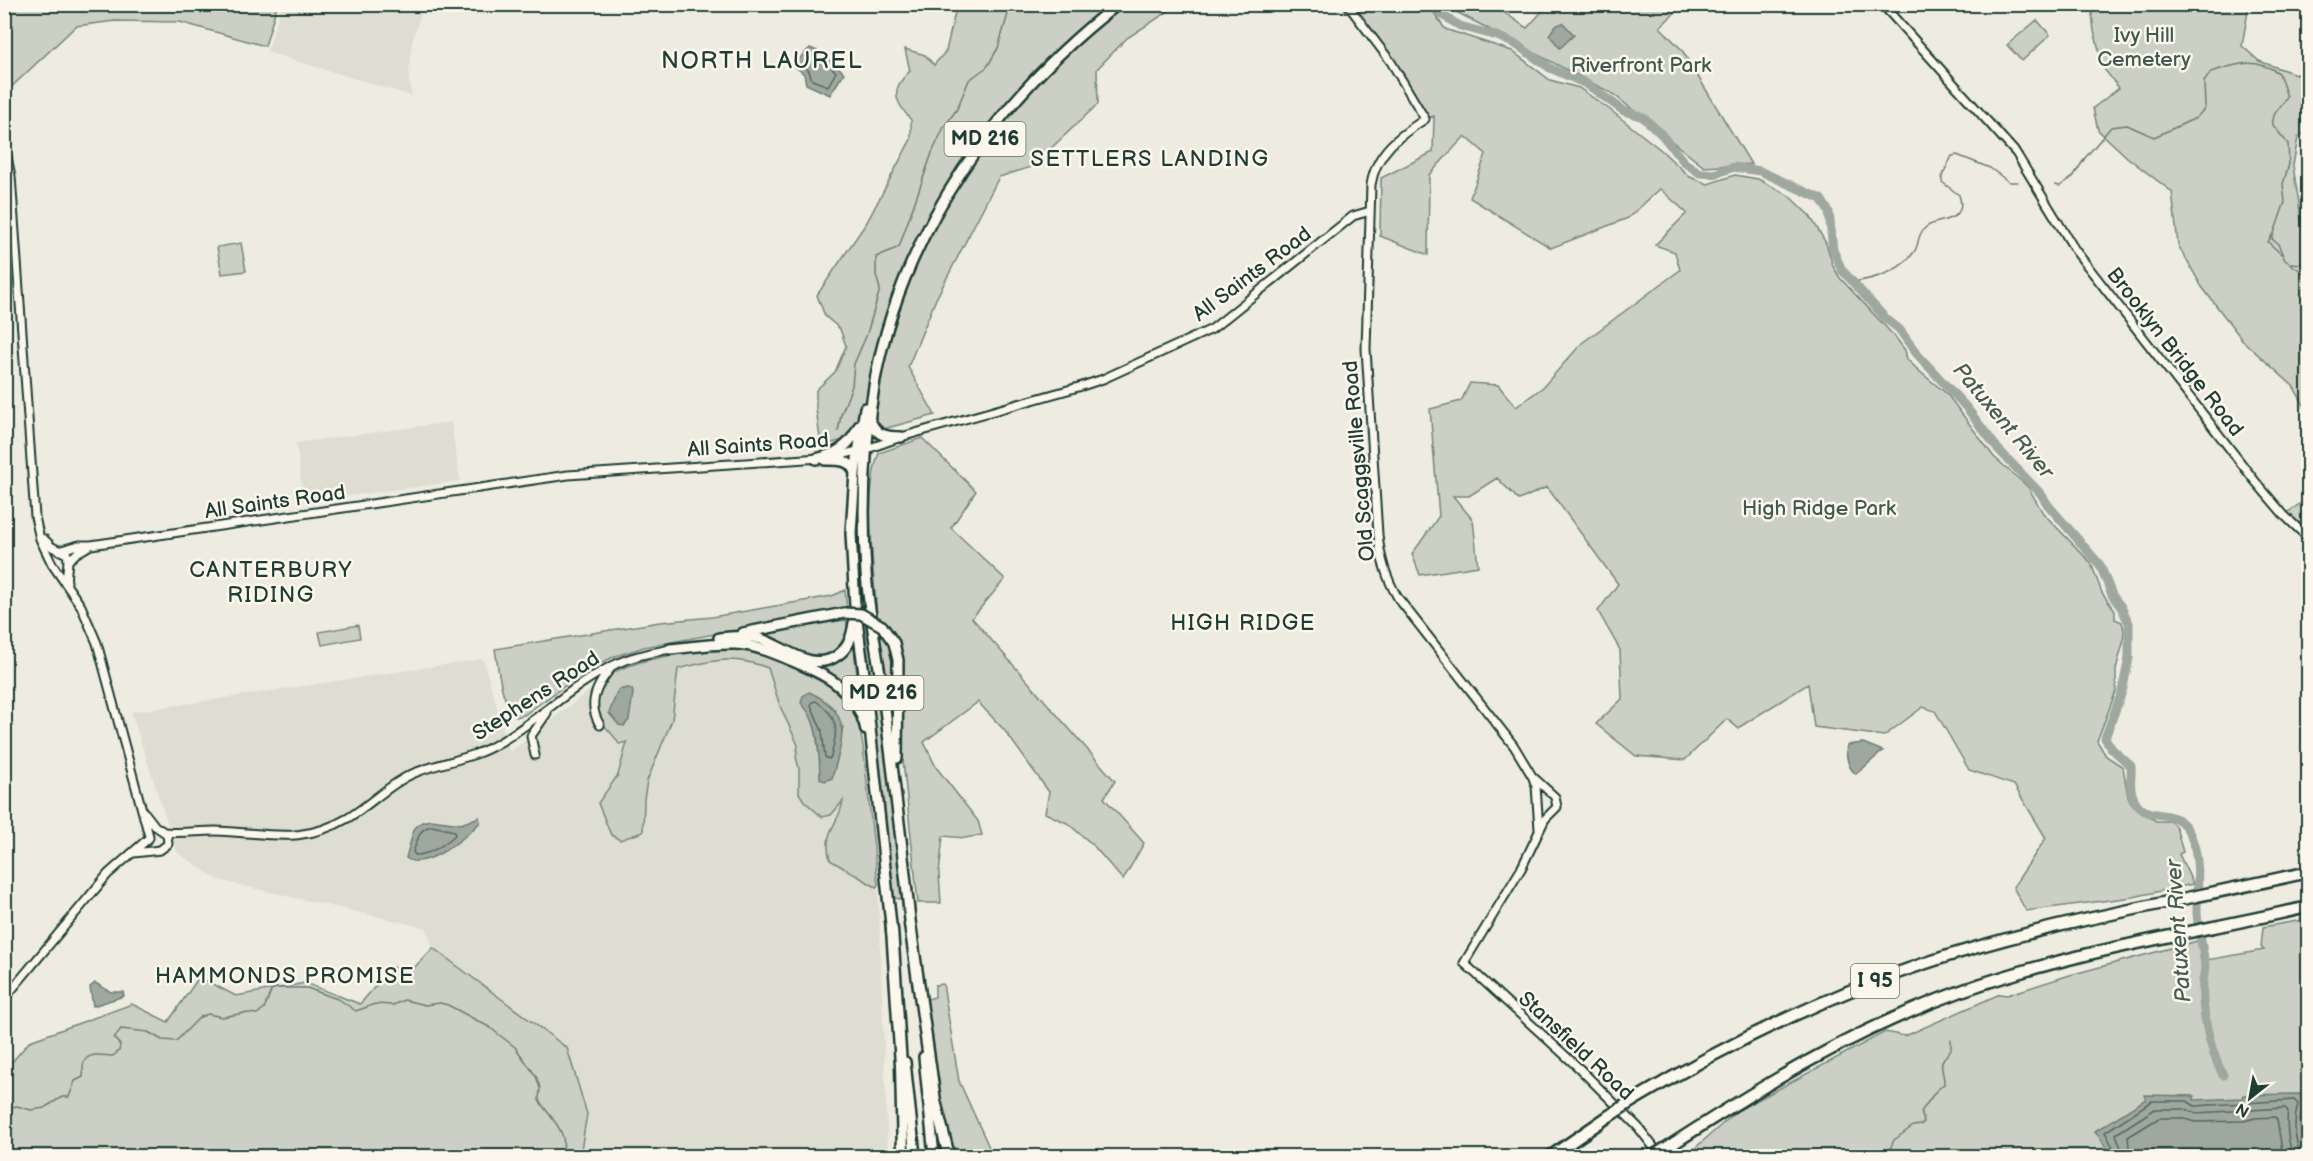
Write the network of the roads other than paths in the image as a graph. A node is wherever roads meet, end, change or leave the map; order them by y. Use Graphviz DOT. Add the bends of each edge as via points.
graph roads {
  1 [pos="1347,4"];
  2 [pos="1882,4"];
  3 [pos="1117,5"];
  4 [pos="4,142"];
  5 [pos="1370,211"];
  6 [pos="885,340"];
  7 [pos="868,392"];
  8 [pos="870,420"];
  9 [pos="901,437"];
  10 [pos="863,450"];
  11 [pos="816,459"];
  12 [pos="855,473"];
  13 [pos="39,531"];
  14 [pos="2308,538"];
  15 [pos="92,545"];
  16 [pos="60,550"];
  17 [pos="50,558"];
  18 [pos="68,563"];
  19 [pos="54,567"];
  20 [pos="67,585"];
  21 [pos="855,606"];
  22 [pos="714,639"];
  23 [pos="670,649"];
  24 [pos="614,664"];
  25 [pos="553,705"];
  26 [pos="600,725"];
  27 [pos="535,755"];
  28 [pos="1532,776"];
  29 [pos="1550,792"];
  30 [pos="1536,798"];
  31 [pos="141,806"];
  32 [pos="1536,807"];
  33 [pos="898,811"];
  34 [pos="1552,812"];
  35 [pos="880,815"];
  36 [pos="162,831"];
  37 [pos="1539,831"];
  38 [pos="186,833"];
  39 [pos="149,837"];
  40 [pos="169,841"];
  41 [pos="158,850"];
  42 [pos="132,854"];
  43 [pos="2308,872"];
  44 [pos="2308,907"];
  45 [pos="910,924"];
  46 [pos="892,929"];
  47 [pos="4,999"];
  48 [pos="1552,1155"];
  49 [pos="903,1156"];
  50 [pos="915,1156"];
  51 [pos="934,1156"];
  52 [pos="949,1156"];
  53 [pos="1653,1156"];
  54 [pos="1661,1156"];
  1 -- 5 [label="street, Old Scaggsville Road" via="1390,62 1425,119 1396,139 1381,156 1372,176"];
  2 -- 14 [label="street, Brooklyn Bridge Road" via="2016,153 2095,277 2254,481"];
  3 -- 6 [label="main road, MD 216" via="1032,81 966,165 924,238"];
  4 -- 13 [label="street" via="11,176 30,459"];
  5 -- 9 [label="street, All Saints Road" via="1353,216 1204,333 1103,379"];
  5 -- 28 [label="street, Old Scaggsville Road" via="1367,372 1382,560 1398,598 1514,746"];
  6 -- 7 [label="main road, MD 216"];
  6 -- 8 [label="main road, MD 216"];
  7 -- 10 [label="main road, MD 216"];
  7 -- 11 [label="main road" via="850,442 837,453"];
  8 -- 9 [label="main road" via="881,435"];
  8 -- 10 [label="main road, MD 216"];
  9 -- 10 [label="street, All Saints Road"];
  10 -- 11 [label="street, All Saints Road"];
  10 -- 12 [label="main road, MD 216"];
  10 -- 33 [label="main road, MD 216" via="866,574"];
  11 -- 12 [label="main road" via="846,462"];
  11 -- 15 [label="street, All Saints Road" via="568,475"];
  12 -- 21 [label="main road, MD 216" via="851,533"];
  13 -- 16 [label="street" via="49,545"];
  13 -- 17 [label="street"];
  15 -- 16 [label="street, All Saints Road"];
  15 -- 18 [label="street, All Saints Road"];
  16 -- 17 [label="street"];
  16 -- 18 [label="street" via="67,554"];
  17 -- 19 [label="street"];
  18 -- 19 [label="street"];
  18 -- 20 [label="street"];
  19 -- 20 [label="street"];
  20 -- 31 [label="street" via="97,643"];
  21 -- 22 [label="main road" via="848,645 829,661 803,659 753,637"];
  21 -- 35 [label="main road, MD 216"];
  22 -- 23 [label="main road"];
  22 -- 33 [label="main road, bridge" via="844,613 861,614 882,626 894,643 898,660"];
  23 -- 24 [label="street, Stephens Road"];
  23 -- 35 [label="main road" via="721,644 752,646 813,669 844,688 864,721"];
  24 -- 25 [label="street, Stephens Road"];
  24 -- 26 [label="street" via="594,694"];
  25 -- 27 [label="street" via="531,736"];
  25 -- 38 [label="street, Stephens Road" via="496,745 414,774 322,830 285,837 215,831"];
  28 -- 29 [label="street, Old Scaggsville Road"];
  28 -- 30 [label="street, Old Scaggsville Road"];
  29 -- 30 [label="street"];
  29 -- 34 [label="street" via="1557,801"];
  30 -- 32 [label="street"];
  31 -- 36 [label="street"];
  31 -- 39 [label="street"];
  32 -- 34 [label="street" via="1543,813"];
  32 -- 37 [label="street"];
  33 -- 45 [label="main road, MD 216"];
  34 -- 37 [label="street"];
  35 -- 46 [label="main road, MD 216"];
  36 -- 38 [label="street, Stephens Road"];
  36 -- 39 [label="street"];
  36 -- 40 [label="street"];
  37 -- 54 [label="street, Stansfield Road" via="1521,869 1464,963 1580,1069"];
  38 -- 40 [label="street, Stephens Road"];
  39 -- 41 [label="street" via="152,847"];
  39 -- 42 [label="street"];
  40 -- 41 [label="street"];
  41 -- 42 [label="street"];
  42 -- 47 [label="street" via="108,874"];
  43 -- 48 [label="highway, I 95, bridge" via="1960,952 1863,985 1736,1042 1632,1101"];
  44 -- 53 [label="highway, I 95, bridge" via="2013,974 1932,1002 1839,1043 1765,1084"];
  45 -- 51 [label="main road, MD 216"];
  45 -- 52 [label="highway" via="935,1101"];
  46 -- 49 [label="highway"];
  46 -- 50 [label="main road, MD 216"];
}
